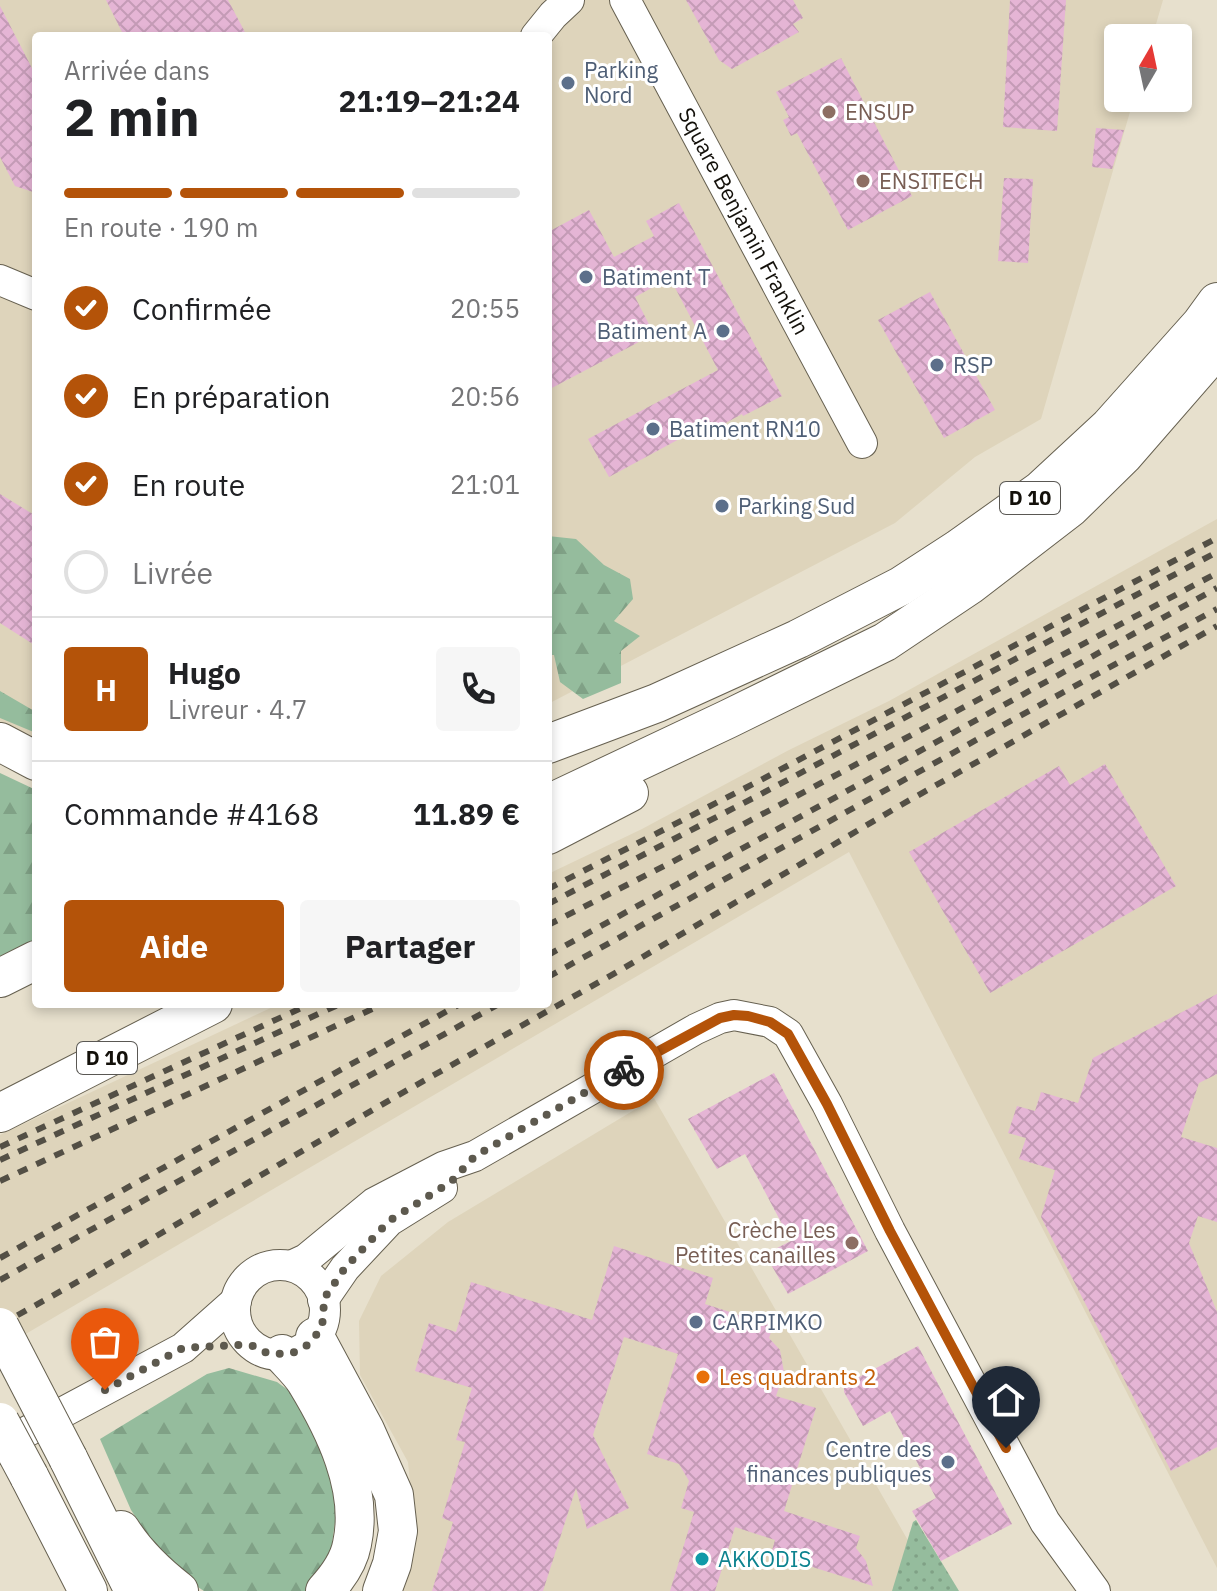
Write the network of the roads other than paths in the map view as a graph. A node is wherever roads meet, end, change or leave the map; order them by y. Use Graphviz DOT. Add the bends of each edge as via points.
graph roads {
  1 [pos="569,0"];
  2 [pos="625,0"];
  3 [pos="539,32"];
  4 [pos="0,280"];
  5 [pos="32,293"];
  6 [pos="1217,302"];
  7 [pos="1217,348"];
  8 [pos="862,443"];
  9 [pos="885,642"];
  10 [pos="0,742"];
  11 [pos="552,742"];
  12 [pos="32,759"];
  13 [pos="0,765"];
  14 [pos="32,780"];
  15 [pos="552,802"];
  16 [pos="552,833"];
  17 [pos="32,962"];
  18 [pos="0,978"];
  19 [pos="32,985"];
  20 [pos="0,999"];
  21 [pos="205,1008"];
  22 [pos="0,1113"];
  23 [pos="475,1156"];
  24 [pos="291,1266"];
  25 [pos="323,1300"];
  26 [pos="236,1301"];
  27 [pos="0,1327"];
  28 [pos="315,1337"];
  29 [pos="183,1348"];
  30 [pos="268,1350"];
  31 [pos="0,1422"];
  32 [pos="0,1446"];
  33 [pos="75,1474"];
  34 [pos="1045,1522"];
  35 [pos="88,1591"];
  36 [pos="134,1591"];
  37 [pos="179,1591"];
  38 [pos="325,1591"];
  39 [pos="382,1591"];
  40 [pos="1067,1591"];
  41 [pos="1095,1591"];
  1 -- 3 [label="street"];
  2 -- 8 [label="street, Square Benjamin Franklin"];
  4 -- 5 [label="street"];
  6 -- 11 [label="main road, D 10" via="1109,427 1041,490 958,549 901,586 798,639 657,703"];
  7 -- 9 [label="main road, D 10" via="1070,508"];
  9 -- 15 [label="main road, D 10"];
  9 -- 16 [label="main road, D 10" via="823,695"];
  10 -- 12 [label="main road"];
  13 -- 14 [label="main road"];
  17 -- 18 [label="main road"];
  19 -- 20 [label="main road"];
  21 -- 22 [label="main road, D 10"];
  23 -- 24 [label="street" via="374,1203"];
  23 -- 25 [label="street" via="451,1182 389,1221"];
  23 -- 34 [label="street" via="720,1018 734,1015 770,1022 788,1034 827,1104"];
  24 -- 25 [label="street" via="312,1278"];
  24 -- 26 [label="street" via="248,1277"];
  25 -- 28 [label="street" via="322,1325"];
  26 -- 29 [label="street"];
  26 -- 30 [label="street" via="238,1327 245,1338"];
  27 -- 33 [label="main road, bridge"];
  28 -- 30 [label="street" via="295,1352"];
  28 -- 39 [label="main road" via="394,1495 398,1531"];
  29 -- 30 [label="street" via="240,1345"];
  29 -- 32 [label="street"];
  30 -- 38 [label="main road" via="305,1380 341,1449 351,1482 352,1547"];
  31 -- 35 [label="main road, bridge"];
  33 -- 36 [label="main road"];
  33 -- 37 [label="main road" via="148,1565"];
  34 -- 40 [label="street"];
  34 -- 41 [label="street"];
}
